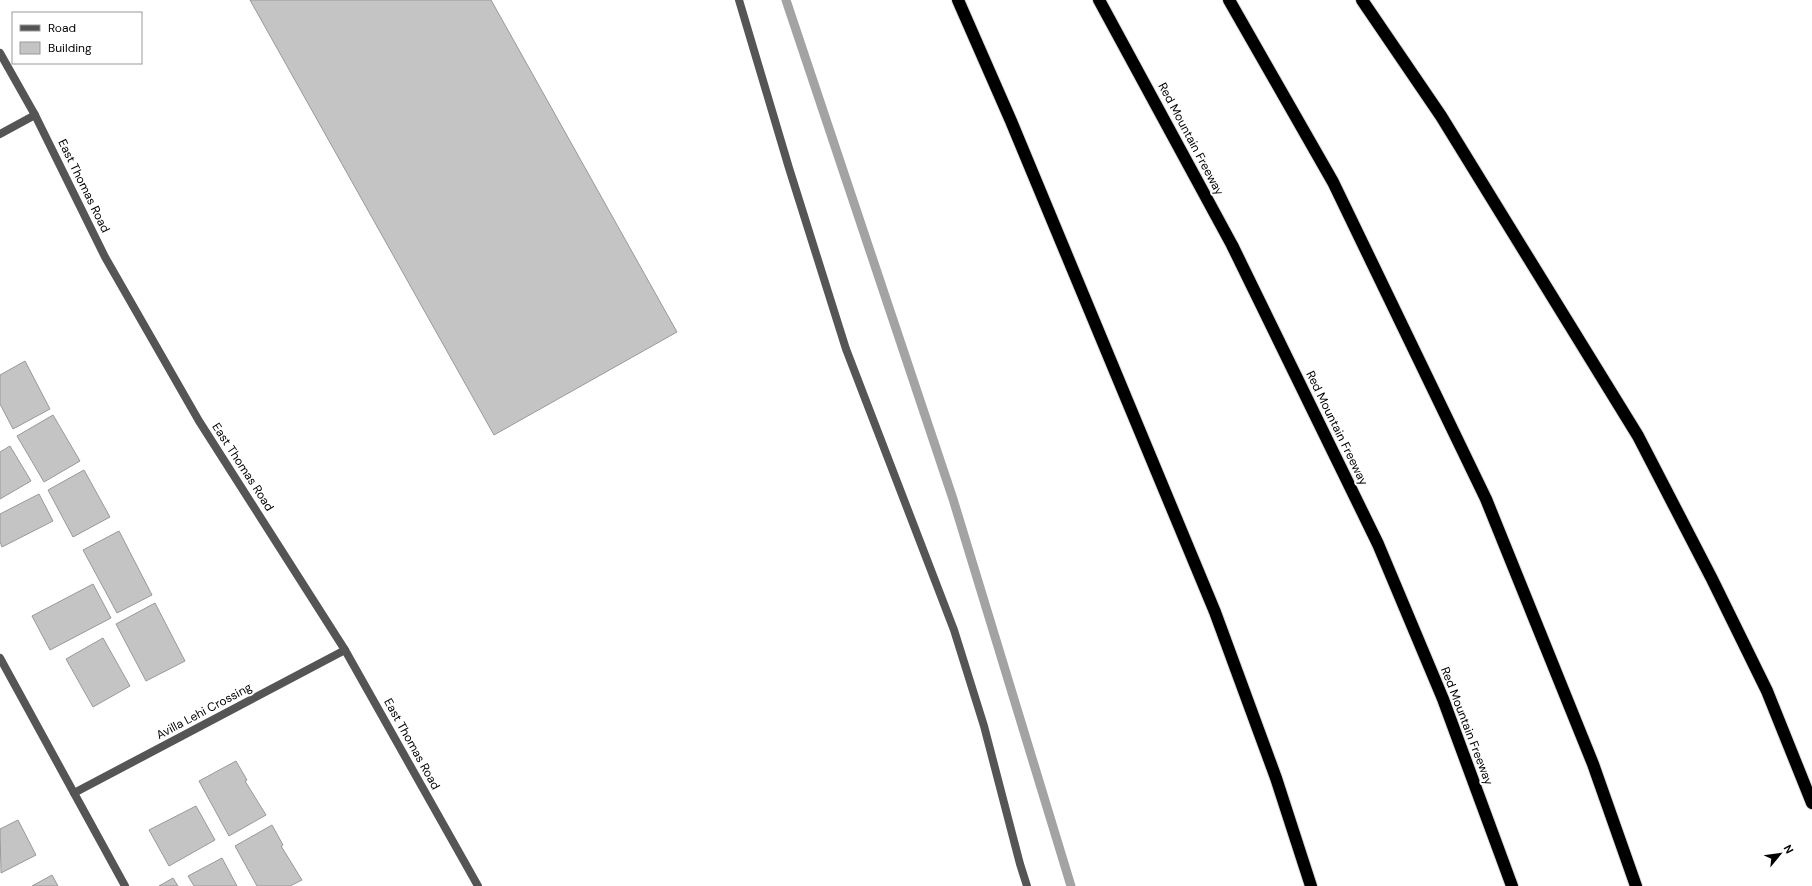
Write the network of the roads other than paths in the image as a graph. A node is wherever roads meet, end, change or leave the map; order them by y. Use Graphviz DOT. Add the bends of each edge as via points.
graph roads {
  1 [pos="739,0"];
  2 [pos="958,0"];
  3 [pos="1099,0"];
  4 [pos="1228,0"];
  5 [pos="1362,0"];
  6 [pos="0,53"];
  7 [pos="35,115"];
  8 [pos="0,134"];
  9 [pos="345,650"];
  10 [pos="0,658"];
  11 [pos="74,793"];
  12 [pos="1812,803"];
  13 [pos="125,886"];
  14 [pos="478,886"];
  15 [pos="1027,886"];
  16 [pos="1311,886"];
  17 [pos="1512,886"];
  18 [pos="1636,886"];
  1 -- 15 [label="street" via="788,168 846,349 954,630 984,726"];
  2 -- 16 [label="highway" via="1215,612 1276,778"];
  3 -- 17 [label="highway, Red Mountain Freeway" via="1232,245 1378,544 1443,699"];
  4 -- 18 [label="highway" via="1333,182 1486,499 1593,764"];
  5 -- 12 [label="highway" via="1441,116 1638,436 1767,691"];
  6 -- 7 [label="street, East Thomas Road"];
  7 -- 8 [label="street"];
  7 -- 9 [label="street, East Thomas Road" via="105,257 199,420"];
  9 -- 11 [label="street, Avilla Lehi Crossing"];
  9 -- 14 [label="street, East Thomas Road"];
  10 -- 11 [label="street"];
  11 -- 13 [label="street"];
}
